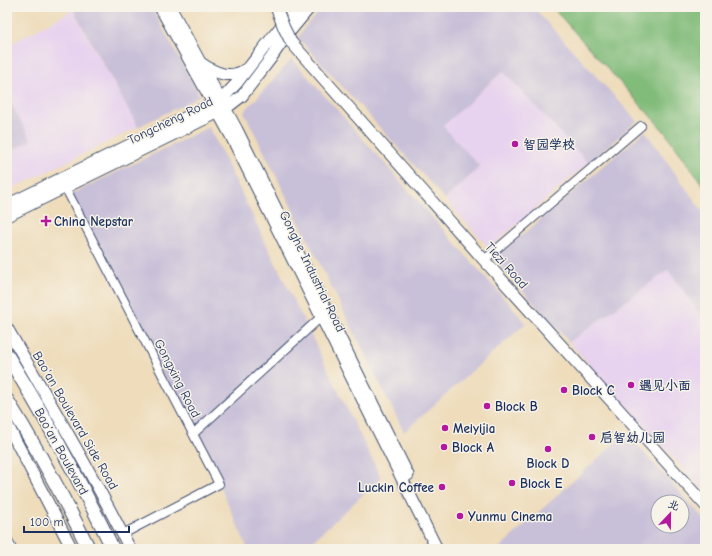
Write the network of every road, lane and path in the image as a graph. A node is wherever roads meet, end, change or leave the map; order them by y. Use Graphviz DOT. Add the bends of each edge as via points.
graph roads {
  1 [pos="160,7"];
  2 [pos="170,7"];
  3 [pos="276,7"];
  4 [pos="296,7"];
  5 [pos="310,7"];
  6 [pos="200,63"];
  7 [pos="249,66"];
  8 [pos="219,106"];
  9 [pos="641,126"];
  10 [pos="65,187"];
  11 [pos="7,206"];
  12 [pos="7,216"];
  13 [pos="484,260"];
  14 [pos="321,317"];
  15 [pos="7,328"];
  16 [pos="7,355"];
  17 [pos="7,400"];
  18 [pos="7,424"];
  19 [pos="193,434"];
  20 [pos="705,505"];
  21 [pos="122,534"];
  22 [pos="7,538"];
  23 [pos="12,549"];
  24 [pos="72,549"];
  25 [pos="89,549"];
  26 [pos="113,549"];
  27 [pos="130,549"];
  28 [pos="437,549"];
  29 [pos="445,549"];
  1 -- 8 [label="street, Gonghe Industrial Road"];
  2 -- 6 [label="street, Gonghe Industrial Road"];
  3 -- 13 [label="street, Tiezi Road, bridge" via="291,42"];
  4 -- 7 [label="street, Tongcheng Road"];
  5 -- 8 [label="street, Tongcheng Road" via="242,96"];
  6 -- 7 [label="street" via="225,75 242,72"];
  6 -- 8 [label="street, Gonghe Industrial Road"];
  7 -- 8 [label="street, Tongcheng Road"];
  8 -- 10 [label="street, Tongcheng Road"];
  8 -- 11 [label="street, Tongcheng Road"];
  8 -- 14 [label="street, Gonghe Industrial Road"];
  8 -- 29 [label="street, Gonghe Industrial Road"];
  9 -- 13 [label="street"];
  10 -- 12 [label="street, Tongcheng Road"];
  10 -- 19 [label="street, Gongxing Road"];
  13 -- 20 [label="street, Tiezi Road"];
  14 -- 19 [label="street"];
  14 -- 28 [label="street, Gonghe Industrial Road"];
  15 -- 21 [label="street, Bao'an Boulevard Side Road" via="73,442"];
  16 -- 26 [label="main road, Bao'an Boulevard" via="79,481"];
  17 -- 25 [label="main road, Bao'an Boulevard"];
  18 -- 24 [label="street"];
  19 -- 21 [label="street, Gongxing Road" via="219,484"];
  21 -- 27 [label="street, Bao'an Boulevard Side Road"];
  22 -- 23 [label="street"];
}
